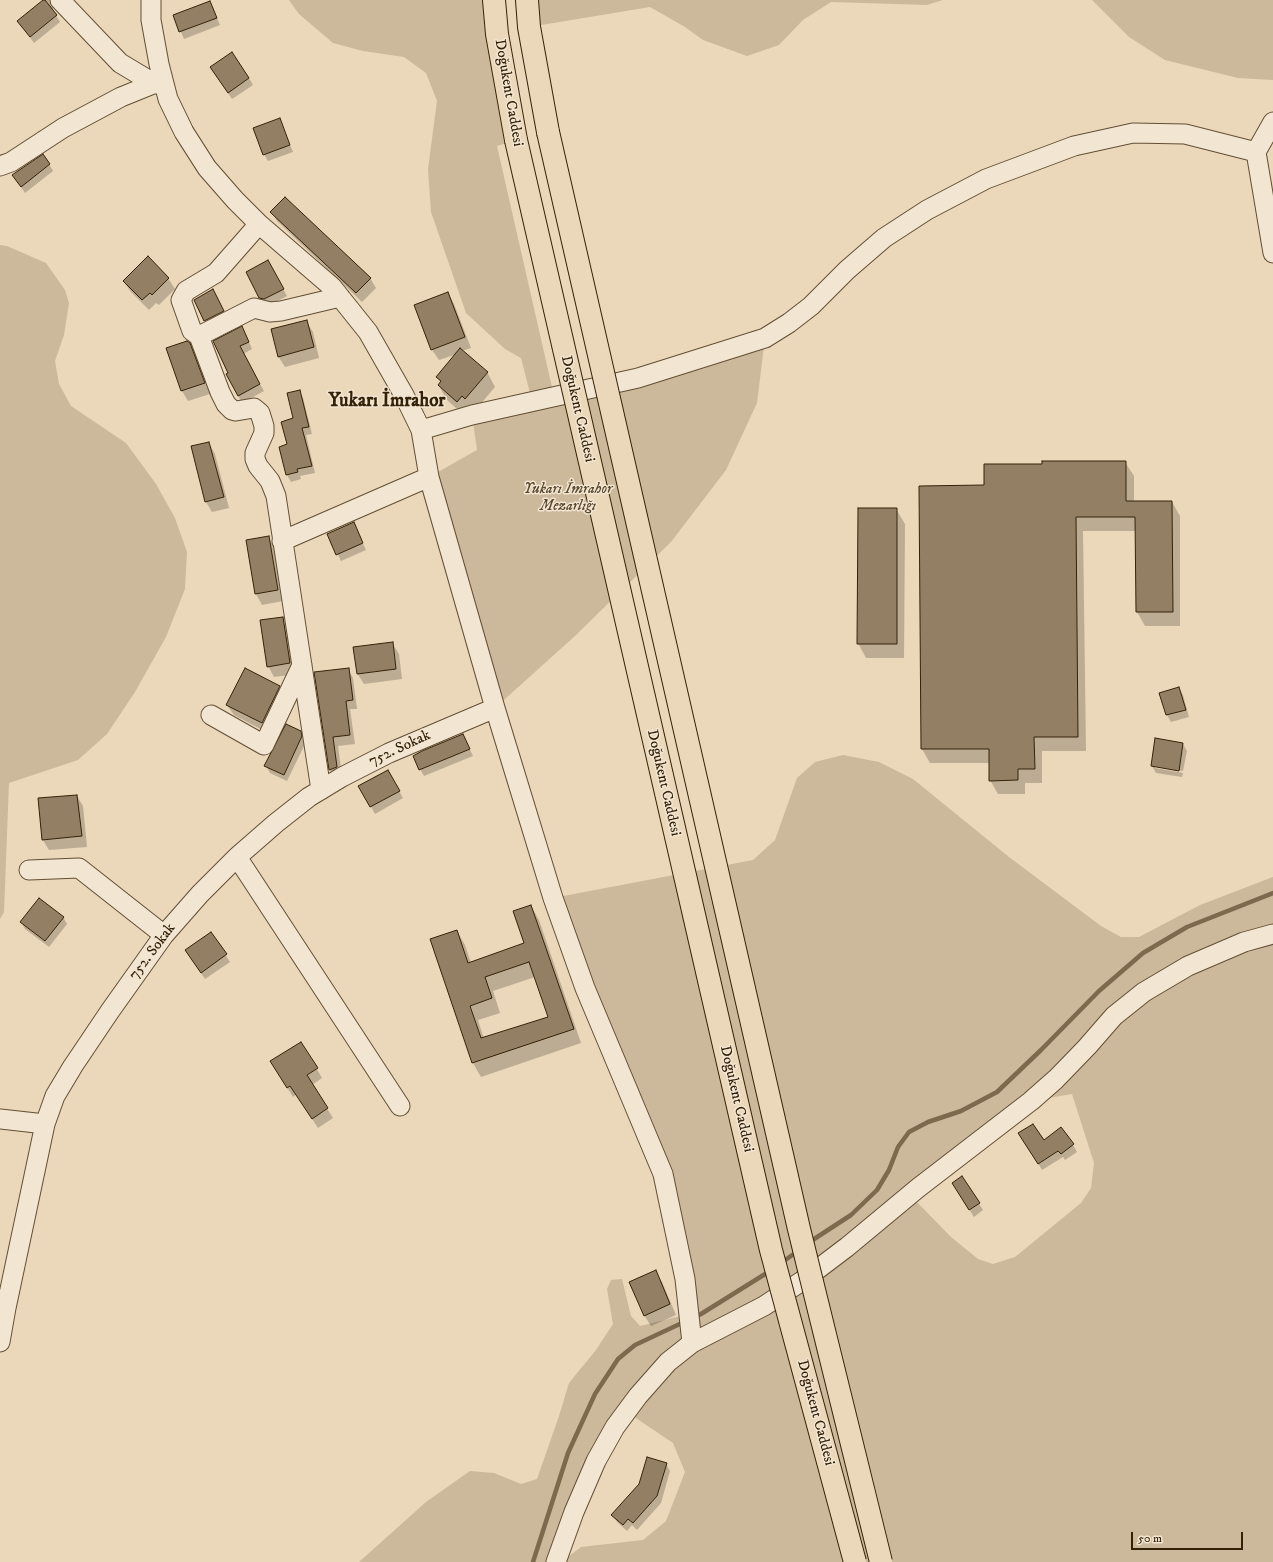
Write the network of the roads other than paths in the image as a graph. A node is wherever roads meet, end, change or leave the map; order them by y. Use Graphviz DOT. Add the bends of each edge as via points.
graph roads {
  1 [pos="60,0"];
  2 [pos="151,0"];
  3 [pos="494,0"];
  4 [pos="527,0"];
  5 [pos="159,82"];
  6 [pos="1273,122"];
  7 [pos="1256,152"];
  8 [pos="0,166"];
  9 [pos="260,224"];
  10 [pos="1273,253"];
  11 [pos="340,297"];
  12 [pos="199,336"];
  13 [pos="421,430"];
  14 [pos="429,477"];
  15 [pos="282,541"];
  16 [pos="302,665"];
  17 [pos="495,708"];
  18 [pos="211,715"];
  19 [pos="321,790"];
  20 [pos="238,857"];
  21 [pos="29,870"];
  22 [pos="1273,934"];
  23 [pos="164,935"];
  24 [pos="400,1106"];
  25 [pos="0,1119"];
  26 [pos="45,1124"];
  27 [pos="3,1306"];
  28 [pos="0,1342"];
  29 [pos="692,1343"];
  30 [pos="556,1562"];
  31 [pos="855,1562"];
  32 [pos="881,1562"];
  1 -- 5 [label="street" via="120,63"];
  2 -- 5 [label="street"];
  3 -- 31 [label="main road, Doğukent Caddesi, bridge" via="497,34 516,140 771,1250"];
  4 -- 32 [label="main road, Doğukent Caddesi, bridge" via="529,27 548,132 799,1229"];
  5 -- 8 [label="street" via="121,97"];
  5 -- 9 [label="street" via="184,132 207,168"];
  6 -- 7 [label="street"];
  7 -- 10 [label="street"];
  7 -- 13 [label="street" via="1185,134 1133,134 1074,146 986,179 927,210 884,238 811,306 789,324 765,338 638,378 472,415"];
  9 -- 11 [label="street"];
  9 -- 12 [label="street" via="216,273 182,296 182,304 192,331"];
  11 -- 12 [label="street" via="281,311 270,312 254,308"];
  11 -- 13 [label="street" via="368,332 404,394"];
  12 -- 15 [label="street" via="226,404 232,410 254,408 260,413 264,433 255,458 270,481 276,496"];
  13 -- 14 [label="street"];
  14 -- 15 [label="street"];
  14 -- 17 [label="street"];
  15 -- 16 [label="street"];
  16 -- 18 [label="street" via="264,745"];
  16 -- 19 [label="street"];
  17 -- 19 [label="street, 752. Sokak" via="389,753"];
  17 -- 29 [label="street" via="553,898 582,980 663,1174 685,1279"];
  19 -- 20 [label="street, 752. Sokak" via="308,797"];
  20 -- 23 [label="street, 752. Sokak" via="200,894"];
  20 -- 24 [label="street"];
  21 -- 23 [label="street" via="79,868"];
  22 -- 29 [label="street" via="1244,942 1188,966 1144,992 1114,1016 1056,1079 918,1188 847,1248 764,1306"];
  23 -- 26 [label="street, 752. Sokak" via="73,1066 55,1096"];
  25 -- 26 [label="street"];
  26 -- 27 [label="street, 752. Sokak"];
  27 -- 28 [label="street, 752. Sokak"];
  29 -- 30 [label="street" via="668,1362 615,1427 577,1504"];
}
